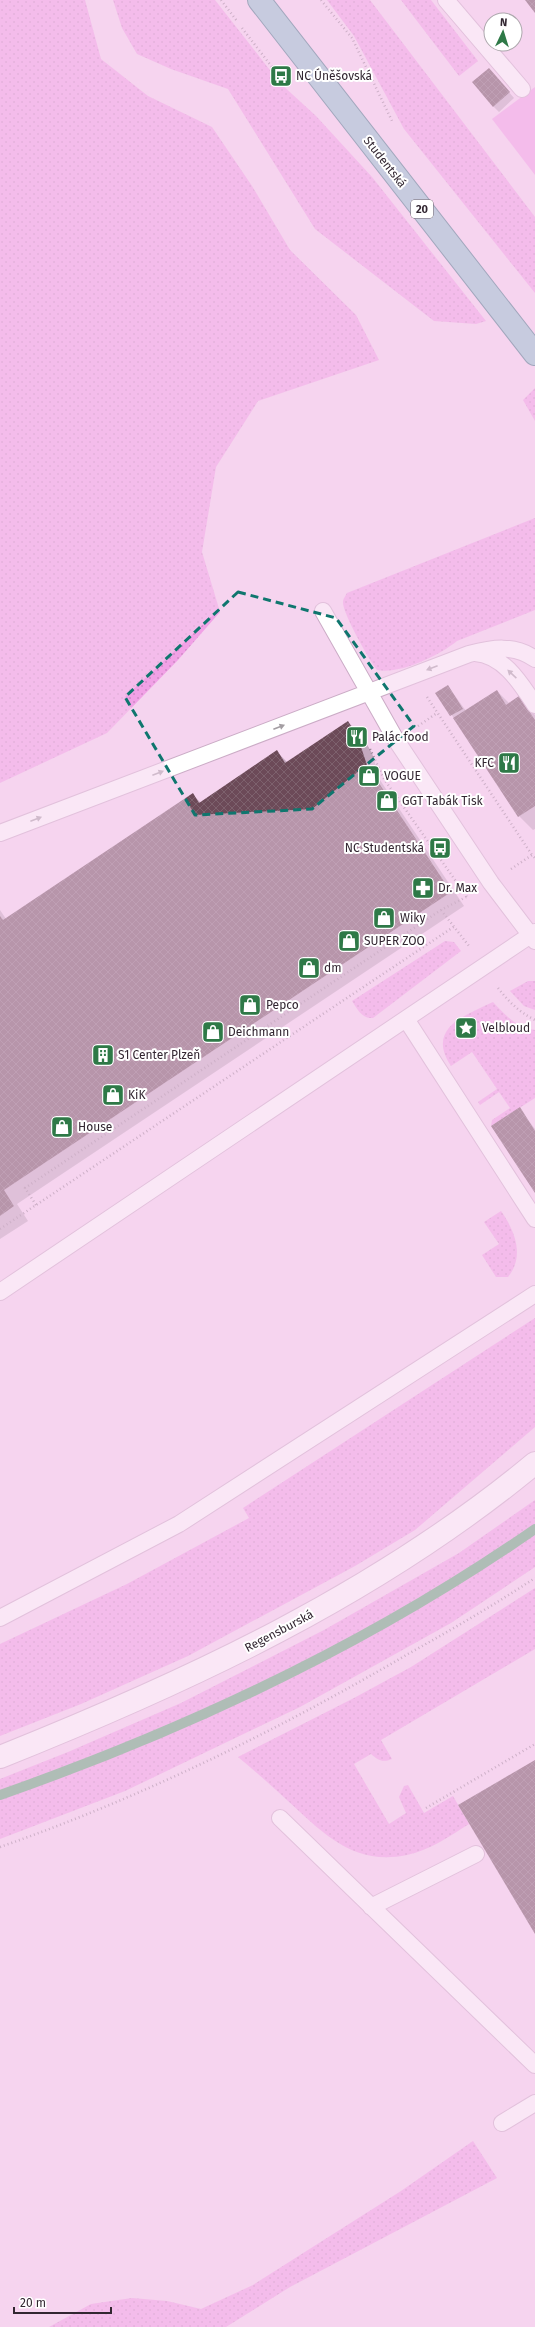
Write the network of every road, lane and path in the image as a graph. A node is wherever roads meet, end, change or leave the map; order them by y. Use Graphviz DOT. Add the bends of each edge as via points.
graph roads {
  1 [pos="221,0"];
  2 [pos="259,0"];
  3 [pos="321,0"];
  4 [pos="446,0"];
  5 [pos="282,80"];
  6 [pos="522,90"];
  7 [pos="395,128"];
  8 [pos="535,354"];
  9 [pos="323,611"];
  10 [pos="469,654"];
  11 [pos="535,659"];
  12 [pos="413,676"];
  13 [pos="369,692"];
  14 [pos="535,705"];
  15 [pos="367,742"];
  16 [pos="0,833"];
  17 [pos="532,855"];
  18 [pos="535,858"];
  19 [pos="491,883"];
  20 [pos="467,897"];
  21 [pos="455,926"];
  22 [pos="533,937"];
  23 [pos="406,1019"];
  24 [pos="36,1205"];
  25 [pos="534,1216"];
  26 [pos="0,1229"];
  27 [pos="0,1292"];
  28 [pos="535,1294"];
  29 [pos="535,1463"];
  30 [pos="535,1578"];
  31 [pos="0,1618"];
  32 [pos="535,1744"];
  33 [pos="0,1757"];
  34 [pos="426,1808"];
  35 [pos="280,1818"];
  36 [pos="0,1847"];
  37 [pos="476,1854"];
  38 [pos="371,1907"];
  39 [pos="535,2065"];
  40 [pos="535,2103"];
  41 [pos="502,2123"];
  1 -- 5 [label="path"];
  2 -- 8 [label="main road, Studentská / 20"];
  3 -- 7 [label="path" via="352,38"];
  4 -- 6 [label="lane"];
  9 -- 13 [label="lane"];
  10 -- 11 [label="lane" via="503,648 527,653"];
  10 -- 12 [label="lane, one-way"];
  14 -- 10 [label="lane, one-way" via="516,677 506,668 492,658"];
  12 -- 13 [label="lane"];
  12 -- 17 [label="path"];
  16 -- 13 [label="lane, one-way"];
  13 -- 19 [label="lane" via="396,740"];
  15 -- 20 [label="path" via="384,779"];
  17 -- 18 [label="path"];
  17 -- 19 [label="path"];
  19 -- 20 [label="path"];
  19 -- 22 [label="lane"];
  20 -- 24 [label="path" via="435,914 25,1188"];
  21 -- 24 [label="path"];
  22 -- 23 [label="lane"];
  23 -- 25 [label="lane"];
  23 -- 27 [label="lane"];
  24 -- 26 [label="path"];
  28 -- 31 [label="lane" via="179,1524"];
  29 -- 33 [label="main road, Regensburská" via="437,1538 311,1614 187,1678 86,1723"];
  30 -- 36 [label="path" via="501,1601 280,1726 184,1772 57,1827"];
  32 -- 34 [label="path"];
  35 -- 38 [label="lane"];
  37 -- 38 [label="lane"];
  38 -- 39 [label="lane"];
  40 -- 41 [label="lane"];
}
